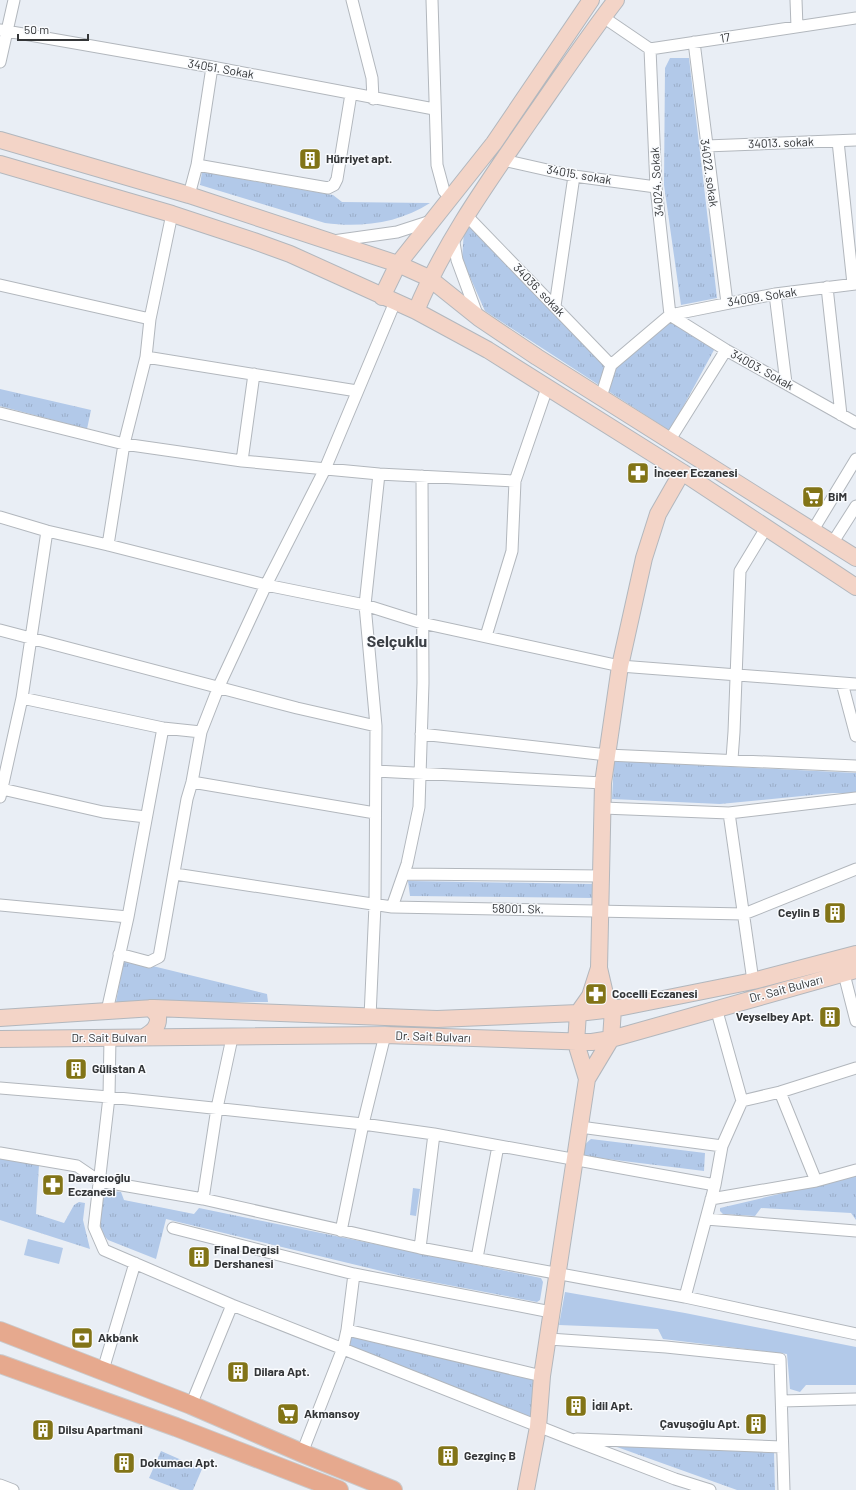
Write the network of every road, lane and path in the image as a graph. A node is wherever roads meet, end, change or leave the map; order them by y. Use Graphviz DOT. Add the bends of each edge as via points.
graph roads {
  1 [pos="14,0"];
  2 [pos="352,0"];
  3 [pos="432,0"];
  4 [pos="591,0"];
  5 [pos="616,0"];
  6 [pos="796,0"];
  7 [pos="603,17"];
  8 [pos="856,18"];
  9 [pos="797,27"];
  10 [pos="4,31"];
  11 [pos="694,42"];
  12 [pos="650,49"];
  13 [pos="0,62"];
  14 [pos="212,67"];
  15 [pos="351,94"];
  16 [pos="373,99"];
  17 [pos="434,110"];
  18 [pos="0,140"];
  19 [pos="856,140"];
  20 [pos="838,141"];
  21 [pos="706,146"];
  22 [pos="503,160"];
  23 [pos="0,164"];
  24 [pos="197,165"];
  25 [pos="574,176"];
  26 [pos="656,187"];
  27 [pos="189,194"];
  28 [pos="452,198"];
  29 [pos="172,214"];
  30 [pos="467,216"];
  31 [pos="434,220"];
  32 [pos="453,236"];
  33 [pos="332,241"];
  34 [pos="398,264"];
  35 [pos="429,278"];
  36 [pos="854,284"];
  37 [pos="0,285"];
  38 [pos="827,287"];
  39 [pos="775,294"];
  40 [pos="389,299"];
  41 [pos="727,303"];
  42 [pos="555,306"];
  43 [pos="416,311"];
  44 [pos="670,315"];
  45 [pos="479,318"];
  46 [pos="150,319"];
  47 [pos="726,350"];
  48 [pos="146,357"];
  49 [pos="611,365"];
  50 [pos="254,374"];
  51 [pos="786,384"];
  52 [pos="547,388"];
  53 [pos="358,391"];
  54 [pos="601,397"];
  55 [pos="0,413"];
  56 [pos="841,415"];
  57 [pos="856,423"];
  58 [pos="670,440"];
  59 [pos="124,444"];
  60 [pos="856,459"];
  61 [pos="242,461"];
  62 [pos="325,469"];
  63 [pos="682,472"];
  64 [pos="379,474"];
  65 [pos="422,476"];
  66 [pos="515,481"];
  67 [pos="856,506"];
  68 [pos="0,517"];
  69 [pos="766,528"];
  70 [pos="813,530"];
  71 [pos="47,532"];
  72 [pos="833,542"];
  73 [pos="108,545"];
  74 [pos="856,558"];
  75 [pos="266,585"];
  76 [pos="856,586"];
  77 [pos="364,606"];
  78 [pos="422,622"];
  79 [pos="0,630"];
  80 [pos="486,636"];
  81 [pos="31,639"];
  82 [pos="620,666"];
  83 [pos="736,675"];
  84 [pos="842,683"];
  85 [pos="856,684"];
  86 [pos="219,686"];
  87 [pos="22,698"];
  88 [pos="376,726"];
  89 [pos="162,728"];
  90 [pos="201,732"];
  91 [pos="421,734"];
  92 [pos="856,736"];
  93 [pos="607,755"];
  94 [pos="4,757"];
  95 [pos="732,759"];
  96 [pos="856,766"];
  97 [pos="376,771"];
  98 [pos="420,774"];
  99 [pos="192,782"];
  100 [pos="603,782"];
  101 [pos="1,793"];
  102 [pos="856,798"];
  103 [pos="603,808"];
  104 [pos="375,813"];
  105 [pos="729,813"];
  106 [pos="146,817"];
  107 [pos="856,869"];
  108 [pos="175,874"];
  109 [pos="404,874"];
  110 [pos="602,876"];
  111 [pos="0,905"];
  112 [pos="375,906"];
  113 [pos="392,907"];
  114 [pos="602,911"];
  115 [pos="744,914"];
  116 [pos="128,917"];
  117 [pos="120,954"];
  118 [pos="856,954"];
  119 [pos="599,968"];
  120 [pos="850,972"];
  121 [pos="753,981"];
  122 [pos="151,1008"];
  123 [pos="716,1008"];
  124 [pos="612,1009"];
  125 [pos="107,1011"];
  126 [pos="578,1013"];
  127 [pos="370,1017"];
  128 [pos="0,1018"];
  129 [pos="856,1021"];
  130 [pos="385,1035"];
  131 [pos="110,1037"];
  132 [pos="144,1038"];
  133 [pos="232,1038"];
  134 [pos="612,1038"];
  135 [pos="0,1039"];
  136 [pos="576,1043"];
  137 [pos="856,1068"];
  138 [pos="587,1079"];
  139 [pos="0,1088"];
  140 [pos="780,1092"];
  141 [pos="109,1097"];
  142 [pos="742,1101"];
  143 [pos="217,1108"];
  144 [pos="363,1124"];
  145 [pos="580,1127"];
  146 [pos="434,1134"];
  147 [pos="498,1146"];
  148 [pos="722,1146"];
  149 [pos="0,1153"];
  150 [pos="575,1160"];
  151 [pos="856,1170"];
  152 [pos="816,1181"];
  153 [pos="99,1182"];
  154 [pos="715,1185"];
  155 [pos="203,1199"];
  156 [pos="711,1199"];
  157 [pos="706,1219"];
  158 [pos="173,1228"];
  159 [pos="341,1231"];
  160 [pos="856,1231"];
  161 [pos="420,1248"];
  162 [pos="477,1258"];
  163 [pos="135,1263"];
  164 [pos="354,1274"];
  165 [pos="557,1275"];
  166 [pos="685,1297"];
  167 [pos="232,1305"];
  168 [pos="552,1312"];
  169 [pos="347,1330"];
  170 [pos="0,1332"];
  171 [pos="856,1334"];
  172 [pos="549,1339"];
  173 [pos="343,1348"];
  174 [pos="0,1364"];
  175 [pos="103,1370"];
  176 [pos="542,1376"];
  177 [pos="856,1399"];
  178 [pos="782,1401"];
  179 [pos="191,1405"];
  180 [pos="538,1426"];
  181 [pos="568,1438"];
  182 [pos="782,1447"];
  183 [pos="302,1453"];
  184 [pos="0,1485"];
  185 [pos="330,1488"];
  186 [pos="13,1490"];
  187 [pos="393,1490"];
  188 [pos="526,1490"];
  189 [pos="710,1490"];
  190 [pos="784,1490"];
  1 -- 10 [label="street"];
  2 -- 16 [label="street" via="372,78"];
  3 -- 17 [label="street"];
  4 -- 28 [label="main road" via="494,143"];
  5 -- 7 [label="main road"];
  6 -- 9 [label="street"];
  7 -- 12 [label="street"];
  7 -- 22 [label="main road"];
  8 -- 9 [label="street, 17"];
  9 -- 11 [label="street, 17"];
  10 -- 13 [label="street"];
  10 -- 14 [label="street, 34051. Sokak"];
  11 -- 12 [label="street, 17"];
  11 -- 21 [label="street, 34022. sokak"];
  12 -- 26 [label="street, 34024. Sokak"];
  14 -- 15 [label="street, 34051. Sokak"];
  14 -- 24 [label="street"];
  15 -- 16 [label="street, 34051. Sokak"];
  15 -- 24 [label="street" via="337,179 334,185 328,188"];
  16 -- 17 [label="street, 34051. Sokak"];
  17 -- 28 [label="street" via="437,165 444,191"];
  18 -- 27 [label="main road"];
  19 -- 20 [label="street, 34013. sokak"];
  20 -- 21 [label="street, 34013. sokak"];
  20 -- 36 [label="street"];
  21 -- 41 [label="street, 34022. sokak"];
  22 -- 25 [label="street, 34015. sokak"];
  22 -- 30 [label="main road"];
  23 -- 29 [label="main road"];
  24 -- 27 [label="street"];
  25 -- 26 [label="street, 34015. sokak"];
  25 -- 42 [label="street"];
  26 -- 44 [label="street, 34024. Sokak"];
  27 -- 33 [label="main road"];
  28 -- 31 [label="main road"];
  29 -- 40 [label="main road" via="290,254"];
  29 -- 46 [label="street"];
  30 -- 32 [label="main road"];
  30 -- 42 [label="street, 34036. sokak"];
  31 -- 33 [label="street" via="397,232"];
  31 -- 34 [label="main road"];
  32 -- 35 [label="main road"];
  32 -- 45 [label="street" via="456,260"];
  33 -- 34 [label="main road"];
  34 -- 35 [label="main road"];
  34 -- 40 [label="main road"];
  35 -- 43 [label="main road"];
  35 -- 45 [label="main road"];
  36 -- 38 [label="street, 34009. Sokak"];
  37 -- 46 [label="street"];
  38 -- 39 [label="street, 34009. Sokak"];
  38 -- 56 [label="street"];
  39 -- 41 [label="street, 34009. Sokak"];
  39 -- 51 [label="street"];
  40 -- 43 [label="main road"];
  40 -- 53 [label="street"];
  41 -- 44 [label="street, 34009. Sokak"];
  42 -- 49 [label="street, 34036. sokak"];
  43 -- 52 [label="main road" via="488,350"];
  44 -- 47 [label="street, 34003. Sokak"];
  44 -- 49 [label="street"];
  45 -- 54 [label="main road"];
  46 -- 48 [label="street"];
  47 -- 51 [label="street, 34003. Sokak"];
  47 -- 58 [label="street"];
  48 -- 50 [label="street"];
  48 -- 59 [label="street"];
  49 -- 54 [label="street"];
  50 -- 53 [label="street"];
  50 -- 61 [label="street"];
  51 -- 56 [label="street, 34003. Sokak"];
  52 -- 63 [label="main road"];
  52 -- 66 [label="street"];
  53 -- 62 [label="street"];
  54 -- 58 [label="main road"];
  55 -- 59 [label="street"];
  56 -- 57 [label="street, 34003. Sokak"];
  58 -- 70 [label="main road"];
  59 -- 61 [label="street"];
  59 -- 73 [label="street"];
  60 -- 70 [label="street"];
  61 -- 62 [label="street"];
  62 -- 64 [label="street"];
  62 -- 75 [label="street"];
  63 -- 69 [label="main road"];
  63 -- 82 [label="main road" via="656,521 644,558"];
  64 -- 65 [label="street"];
  64 -- 77 [label="street"];
  65 -- 66 [label="street"];
  65 -- 78 [label="street"];
  66 -- 80 [label="street" via="512,551"];
  67 -- 72 [label="street"];
  68 -- 71 [label="street"];
  69 -- 76 [label="main road"];
  69 -- 83 [label="street" via="740,572"];
  70 -- 72 [label="main road"];
  71 -- 73 [label="street"];
  71 -- 81 [label="street"];
  72 -- 74 [label="main road"];
  73 -- 75 [label="street"];
  75 -- 77 [label="street"];
  75 -- 86 [label="street"];
  77 -- 78 [label="street"];
  77 -- 88 [label="street"];
  78 -- 80 [label="street"];
  78 -- 91 [label="street"];
  79 -- 81 [label="street"];
  80 -- 82 [label="street"];
  81 -- 86 [label="street"];
  81 -- 87 [label="street"];
  82 -- 83 [label="street"];
  82 -- 93 [label="main road"];
  83 -- 84 [label="street"];
  83 -- 95 [label="street"];
  84 -- 85 [label="street"];
  84 -- 92 [label="street"];
  86 -- 88 [label="street" via="297,708"];
  86 -- 90 [label="street"];
  87 -- 89 [label="street"];
  87 -- 94 [label="street"];
  88 -- 97 [label="street"];
  89 -- 90 [label="street"];
  89 -- 106 [label="street"];
  90 -- 99 [label="street"];
  91 -- 93 [label="street"];
  91 -- 98 [label="street"];
  93 -- 95 [label="street"];
  93 -- 100 [label="main road"];
  94 -- 101 [label="street"];
  95 -- 96 [label="street"];
  97 -- 98 [label="street"];
  97 -- 104 [label="street"];
  98 -- 100 [label="street"];
  98 -- 109 [label="street" via="419,807"];
  99 -- 104 [label="street"];
  99 -- 108 [label="street"];
  100 -- 103 [label="main road"];
  101 -- 106 [label="street" via="103,812"];
  102 -- 105 [label="street"];
  103 -- 105 [label="street"];
  103 -- 110 [label="main road"];
  104 -- 112 [label="street"];
  105 -- 115 [label="street"];
  106 -- 116 [label="street"];
  107 -- 115 [label="street, 58001. Sk."];
  108 -- 112 [label="street, 58001. Sk."];
  108 -- 117 [label="street" via="158,956 149,962"];
  109 -- 110 [label="street"];
  109 -- 113 [label="street"];
  110 -- 114 [label="main road"];
  111 -- 116 [label="street"];
  112 -- 113 [label="street, 58001. Sk."];
  112 -- 127 [label="street"];
  113 -- 114 [label="street, 58001. Sk."];
  114 -- 115 [label="street, 58001. Sk."];
  114 -- 119 [label="main road"];
  115 -- 121 [label="street"];
  116 -- 117 [label="street"];
  117 -- 125 [label="street"];
  118 -- 121 [label="main road, Dr. Sait Bulvarı"];
  119 -- 124 [label="main road" via="605,994"];
  119 -- 126 [label="main road" via="590,996"];
  120 -- 123 [label="main road, Dr. Sait Bulvarı"];
  120 -- 129 [label="street"];
  121 -- 124 [label="main road, Dr. Sait Bulvarı"];
  122 -- 125 [label="main road, Dr. Sait Bulvarı"];
  122 -- 127 [label="main road, Dr. Sait Bulvarı" via="204,1008"];
  122 -- 132 [label="main road" via="158,1016 157,1026"];
  123 -- 134 [label="main road, Dr. Sait Bulvarı"];
  123 -- 142 [label="street"];
  124 -- 126 [label="main road, Dr. Sait Bulvarı"];
  124 -- 134 [label="main road"];
  125 -- 128 [label="main road, Dr. Sait Bulvarı"];
  126 -- 127 [label="main road, Dr. Sait Bulvarı" via="437,1019"];
  126 -- 136 [label="main road"];
  130 -- 133 [label="main road, Dr. Sait Bulvarı"];
  130 -- 136 [label="main road, Dr. Sait Bulvarı"];
  130 -- 144 [label="street"];
  131 -- 132 [label="main road, Dr. Sait Bulvarı"];
  131 -- 135 [label="main road, Dr. Sait Bulvarı"];
  131 -- 141 [label="street"];
  132 -- 133 [label="main road, Dr. Sait Bulvarı"];
  133 -- 143 [label="street"];
  134 -- 136 [label="main road, Dr. Sait Bulvarı"];
  134 -- 138 [label="main road"];
  136 -- 138 [label="main road"];
  137 -- 140 [label="street"];
  138 -- 145 [label="main road"];
  139 -- 141 [label="street"];
  140 -- 142 [label="street"];
  140 -- 152 [label="street"];
  141 -- 143 [label="street"];
  141 -- 153 [label="street"];
  142 -- 148 [label="street"];
  143 -- 144 [label="street"];
  143 -- 155 [label="street"];
  144 -- 146 [label="street"];
  144 -- 159 [label="street"];
  145 -- 148 [label="street"];
  145 -- 150 [label="main road"];
  146 -- 147 [label="street"];
  146 -- 161 [label="street"];
  147 -- 150 [label="street"];
  147 -- 162 [label="street"];
  148 -- 154 [label="street"];
  149 -- 153 [label="street" via="77,1166"];
  150 -- 154 [label="street"];
  150 -- 165 [label="main road"];
  151 -- 152 [label="street"];
  152 -- 156 [label="street"];
  153 -- 155 [label="street"];
  153 -- 163 [label="street" via="94,1227 104,1250"];
  154 -- 156 [label="street"];
  155 -- 159 [label="street"];
  156 -- 157 [label="street"];
  157 -- 160 [label="street"];
  157 -- 166 [label="street"];
  158 -- 164 [label="street"];
  159 -- 161 [label="street"];
  161 -- 162 [label="street"];
  162 -- 165 [label="street"];
  163 -- 167 [label="street"];
  163 -- 175 [label="street"];
  164 -- 168 [label="street"];
  164 -- 169 [label="street"];
  165 -- 166 [label="street"];
  165 -- 168 [label="main road"];
  166 -- 171 [label="street"];
  167 -- 173 [label="street"];
  167 -- 179 [label="street"];
  168 -- 172 [label="main road"];
  169 -- 173 [label="street"];
  169 -- 176 [label="street"];
  170 -- 175 [label="main road"];
  172 -- 176 [label="main road"];
  172 -- 178 [label="street" via="778,1358 782,1362"];
  173 -- 180 [label="street"];
  173 -- 183 [label="street"];
  174 -- 185 [label="main road" via="176,1427"];
  175 -- 179 [label="main road"];
  176 -- 180 [label="main road"];
  177 -- 178 [label="street"];
  178 -- 182 [label="street"];
  179 -- 183 [label="main road"];
  180 -- 181 [label="street"];
  180 -- 188 [label="main road"];
  181 -- 182 [label="street"];
  181 -- 189 [label="street"];
  182 -- 190 [label="street"];
  183 -- 187 [label="main road"];
  184 -- 186 [label="street"];
}
